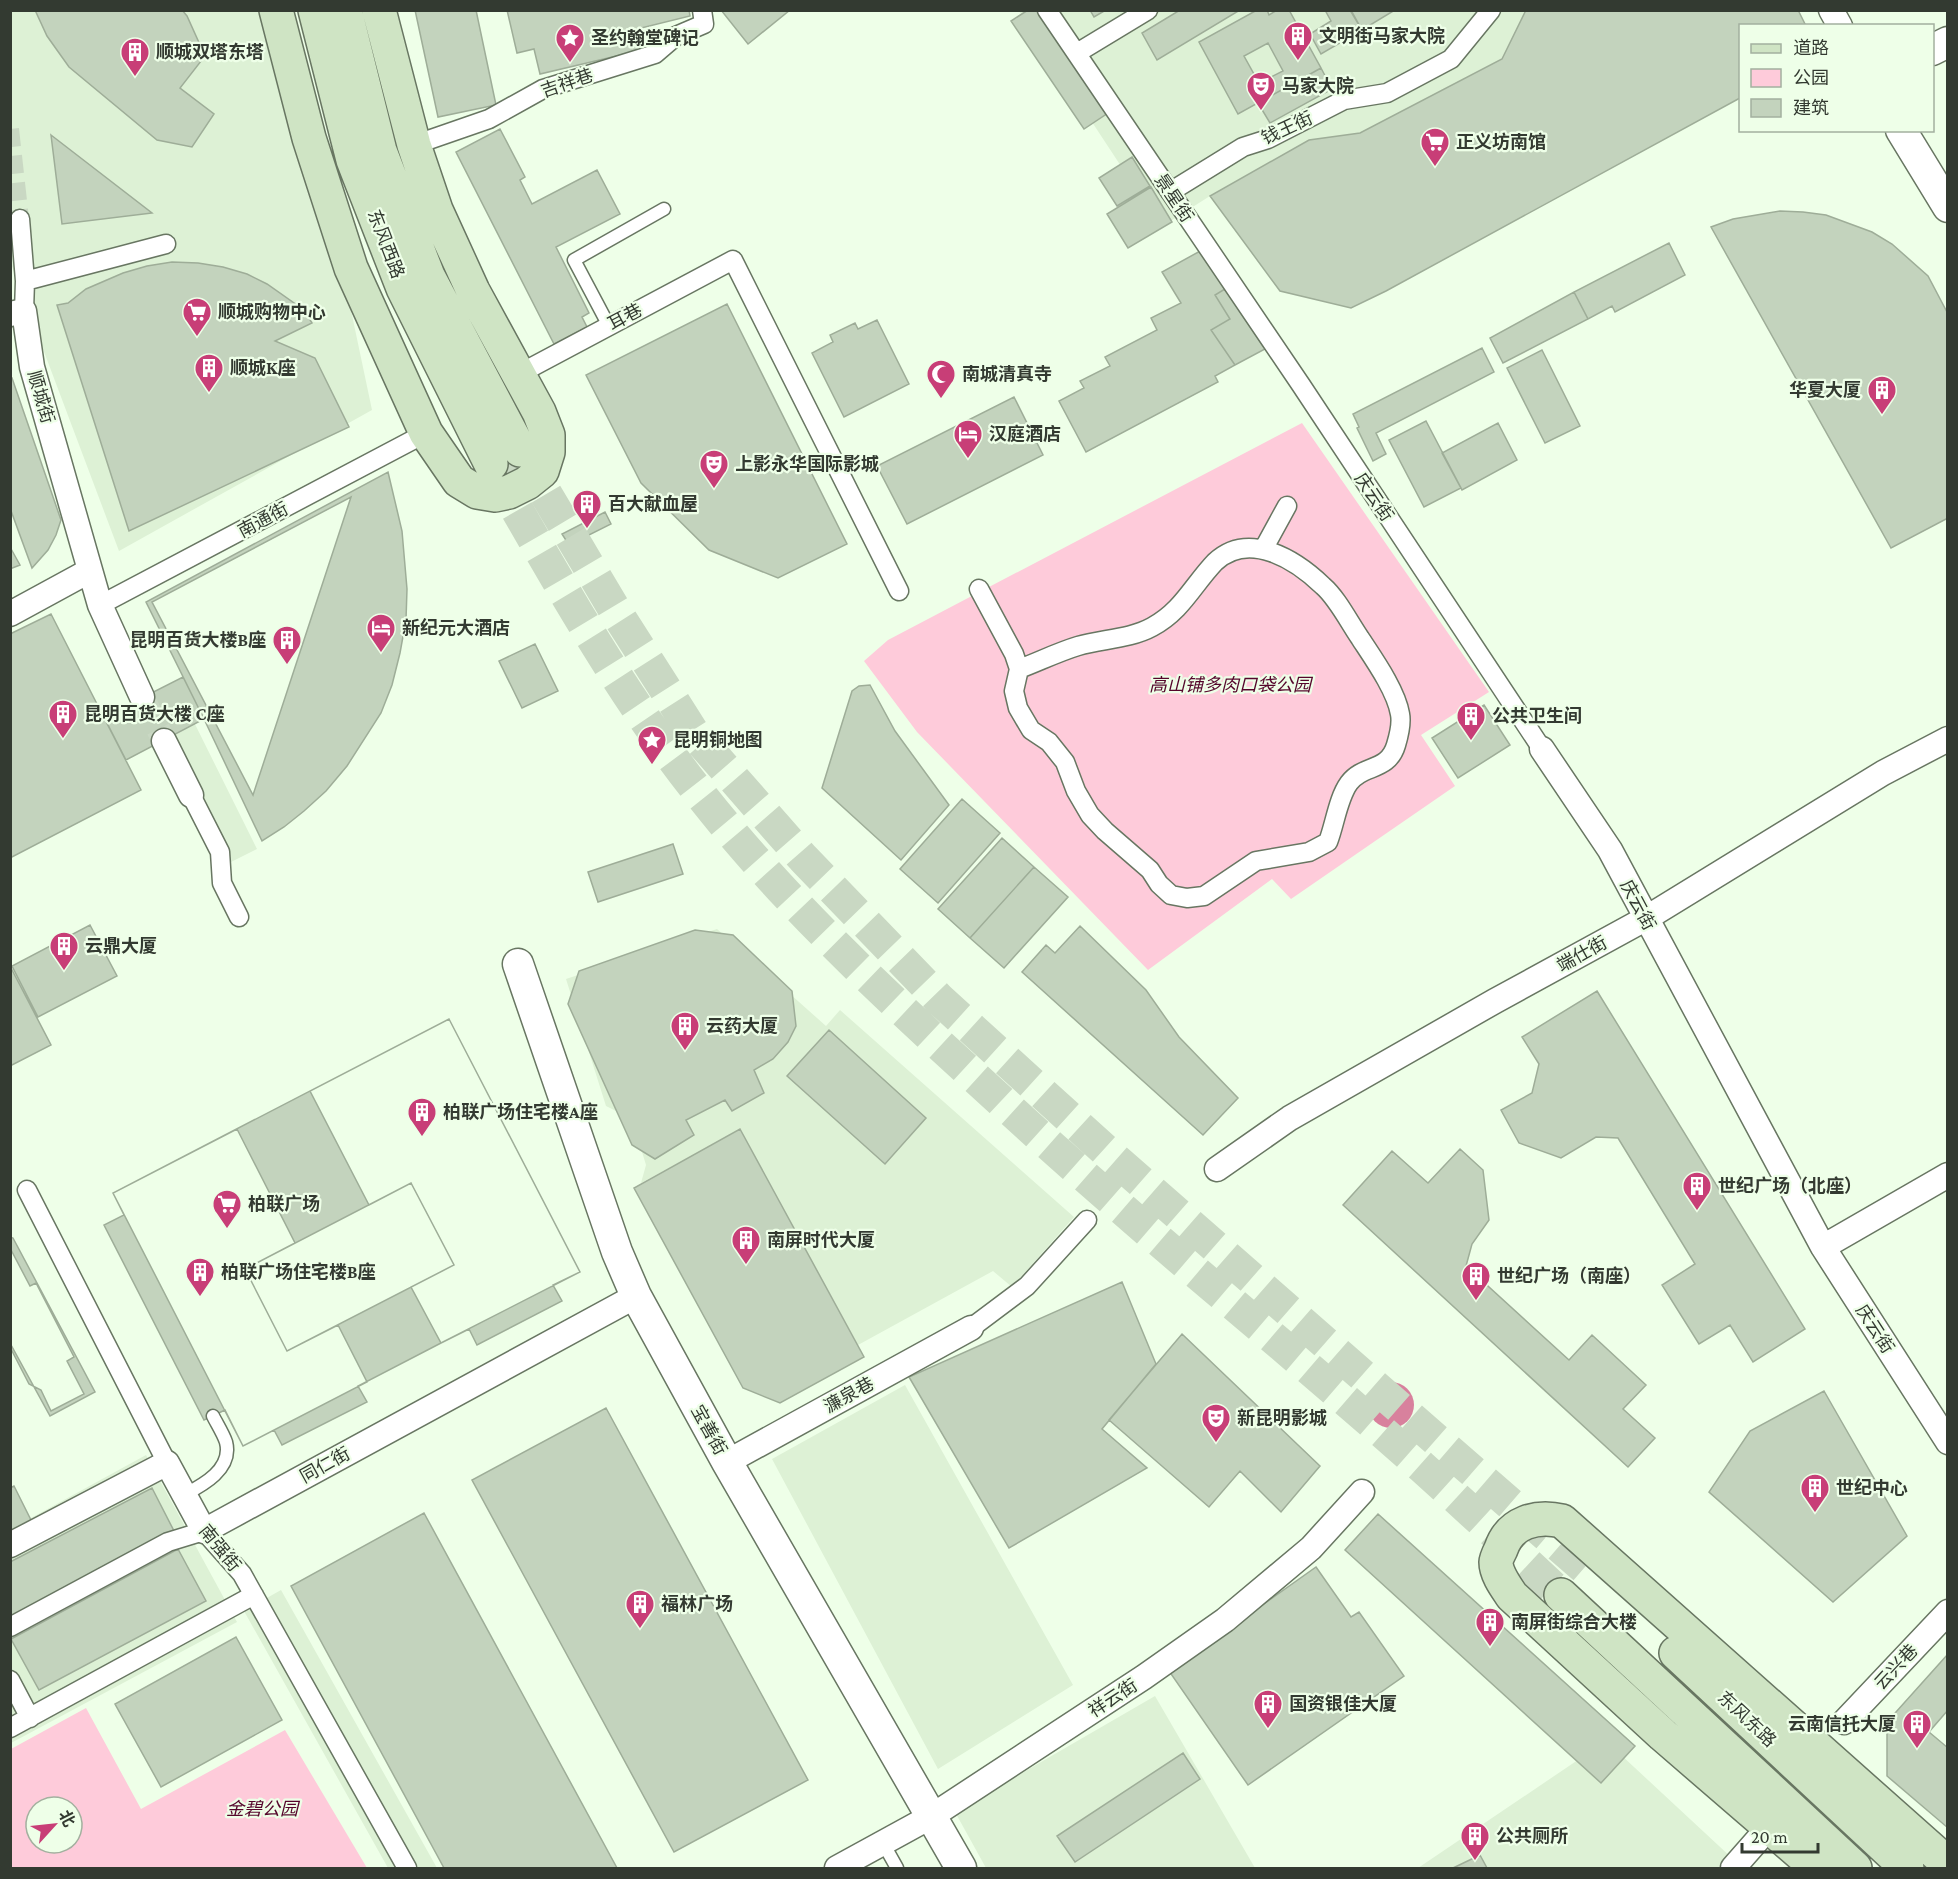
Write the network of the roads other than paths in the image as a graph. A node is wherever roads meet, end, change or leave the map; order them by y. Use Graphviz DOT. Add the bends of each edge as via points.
graph roads {
  1 [pos="276,10"];
  2 [pos="315,10"];
  3 [pos="345,10"];
  4 [pos="380,10"];
  5 [pos="702,10"];
  6 [pos="1047,10"];
  7 [pos="1148,10"];
  8 [pos="1491,10"];
  9 [pos="1077,54"];
  10 [pos="1902,132"];
  11 [pos="414,145"];
  12 [pos="1170,192"];
  13 [pos="1947,207"];
  14 [pos="664,209"];
  15 [pos="20,219"];
  16 [pos="166,244"];
  17 [pos="25,281"];
  18 [pos="17,313"];
  19 [pos="609,326"];
  20 [pos="517,375"];
  21 [pos="1300,385"];
  22 [pos="426,434"];
  23 [pos="520,450"];
  24 [pos="491,464"];
  25 [pos="1287,506"];
  26 [pos="1264,548"];
  27 [pos="89,570"];
  28 [pos="979,589"];
  29 [pos="899,591"];
  30 [pos="100,605"];
  31 [pos="10,614"];
  32 [pos="1018,669"];
  33 [pos="142,697"];
  34 [pos="1947,739"];
  35 [pos="164,741"];
  36 [pos="1542,749"];
  37 [pos="192,795"];
  38 [pos="239,917"];
  39 [pos="1645,920"];
  40 [pos="518,964"];
  41 [pos="1217,1170"];
  42 [pos="1947,1175"];
  43 [pos="27,1190"];
  44 [pos="1087,1220"];
  45 [pos="1823,1247"];
  46 [pos="636,1296"];
  47 [pos="971,1328"];
  48 [pos="213,1416"];
  49 [pos="1947,1442"];
  50 [pos="727,1462"];
  51 [pos="167,1463"];
  52 [pos="1362,1492"];
  53 [pos="184,1495"];
  54 [pos="204,1531"];
  55 [pos="10,1545"];
  56 [pos="1587,1570"];
  57 [pos="254,1595"];
  58 [pos="1561,1595"];
  59 [pos="1947,1612"];
  60 [pos="10,1627"];
  61 [pos="10,1680"];
  62 [pos="30,1718"];
  63 [pos="1844,1722"];
  64 [pos="10,1728"];
  65 [pos="932,1816"];
  66 [pos="1769,1827"];
  67 [pos="883,1843"];
  68 [pos="1947,1864"];
  69 [pos="407,1869"];
  70 [pos="837,1869"];
  71 [pos="897,1869"];
  72 [pos="961,1869"];
  73 [pos="1733,1869"];
  74 [pos="1817,1869"];
  75 [pos="1855,1869"];
  76 [pos="1907,1869"];
  1 -- 22 [label="main road" via="309,138 351,268"];
  2 -- 24 [label="main road, 东风西路" via="353,160 394,266"];
  3 -- 23 [label="main road, 东风西路" via="380,151 428,276"];
  4 -- 11 [label="main road"];
  5 -- 11 [label="street, 吉祥巷" via="704,24 676,36 655,54 543,89 489,119"];
  6 -- 9 [label="street, 景星街"];
  7 -- 9 [label="street"];
  8 -- 12 [label="street, 钱王街" via="1451,58 1387,93 1344,100 1268,139 1243,147"];
  9 -- 12 [label="street, 景星街"];
  10 -- 13 [label="street"];
  11 -- 20 [label="main road" via="441,220"];
  12 -- 21 [label="street, 景星街"];
  14 -- 19 [label="lane" via="574,260"];
  15 -- 17 [label="street, 顺城街"];
  16 -- 17 [label="street"];
  17 -- 18 [label="street, 顺城街"];
  18 -- 27 [label="street, 顺城街"];
  19 -- 20 [label="street, 耳巷"];
  19 -- 29 [label="street, 耳巷" via="733,260"];
  20 -- 22 [label="main road" via="548,435 542,471 527,483 495,495 477,492 459,481"];
  21 -- 36 [label="street, 庆云街"];
  22 -- 30 [label="street, 南通街"];
  25 -- 26 [label="street"];
  26 -- 32 [label="street" via="1253,547 1224,556 1181,606 1151,628 1078,646"];
  26 -- 32 [label="street" via="1325,587 1378,664 1401,715 1399,736 1391,756 1347,784 1328,842 1309,852 1256,861 1204,896 1171,895 1150,870 1090,815 1065,762 1049,742 1031,730 1018,708 1014,691"];
  27 -- 30 [label="street, 顺城街"];
  27 -- 31 [label="street"];
  28 -- 32 [label="street"];
  30 -- 33 [label="street, 顺城街"];
  34 -- 39 [label="street, 端仕街" via="1883,773"];
  35 -- 37 [label="street"];
  36 -- 39 [label="street, 庆云街" via="1610,850"];
  37 -- 38 [label="street" via="219,852 222,883"];
  39 -- 41 [label="street, 端仕街" via="1290,1118"];
  39 -- 45 [label="street, 庆云街"];
  40 -- 46 [label="street, 宝善街" via="617,1252"];
  42 -- 45 [label="street"];
  43 -- 51 [label="street, 南强街"];
  44 -- 47 [label="street" via="1027,1286"];
  45 -- 49 [label="street, 庆云街"];
  46 -- 50 [label="street, 宝善街"];
  46 -- 54 [label="street, 同仁街"];
  47 -- 50 [label="street, 濂泉巷"];
  48 -- 53 [label="lane" via="227,1445 226,1455 213,1478"];
  50 -- 65 [label="street, 宝善街"];
  51 -- 53 [label="street, 南强街"];
  51 -- 55 [label="street"];
  52 -- 65 [label="street, 祥云街" via="1311,1548 1225,1620"];
  53 -- 54 [label="street, 南强街"];
  54 -- 57 [label="street, 南强街" via="242,1574"];
  54 -- 60 [label="street, 同仁街" via="168,1542"];
  56 -- 76 [label="main road, 东风东路"];
  57 -- 62 [label="street"];
  57 -- 69 [label="street, 南强街"];
  58 -- 75 [label="main road, 东风东路"];
  59 -- 63 [label="street, 云兴巷"];
  61 -- 62 [label="street"];
  62 -- 64 [label="street"];
  65 -- 67 [label="street, 祥云街"];
  65 -- 72 [label="street, 宝善街"];
  66 -- 68 [label="main road" via="1512,1596 1496,1562 1512,1532 1535,1519 1562,1521"];
  66 -- 73 [label="street"];
  66 -- 74 [label="main road"];
  67 -- 70 [label="street, 祥云街"];
  67 -- 71 [label="lane"];
}
